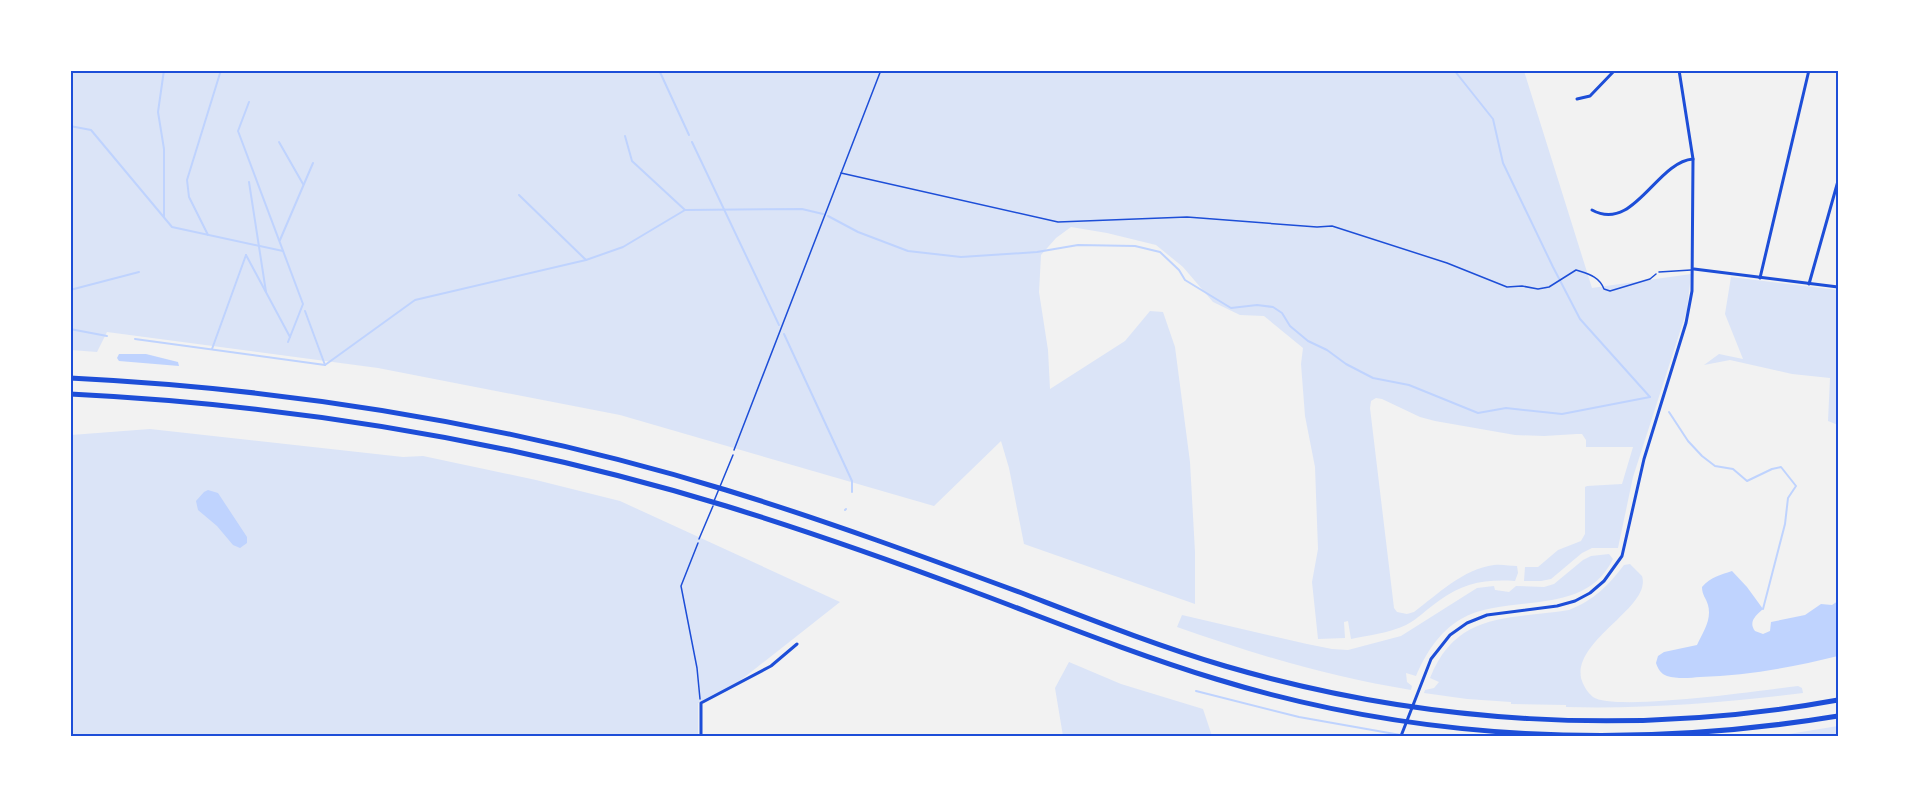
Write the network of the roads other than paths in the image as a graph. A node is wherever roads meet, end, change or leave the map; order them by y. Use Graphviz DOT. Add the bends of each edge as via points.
graph roads {
  1 [pos="1615,70"];
  2 [pos="1679,70"];
  3 [pos="1809,70"];
  4 [pos="1577,99"];
  5 [pos="1694,159"];
  6 [pos="1839,180"];
  7 [pos="1592,210"];
  8 [pos="1694,269"];
  9 [pos="1659,272"];
  10 [pos="1760,278"];
  11 [pos="1809,284"];
  12 [pos="1839,287"];
  13 [pos="70,378"];
  14 [pos="70,394"];
  15 [pos="733,454"];
  16 [pos="699,539"];
  17 [pos="796,644"];
  18 [pos="1839,700"];
  19 [pos="1839,716"];
  20 [pos="701,736"];
  21 [pos="1401,736"];
  1 -- 4 [label="street" via="1590,96"];
  2 -- 5 [label="street"];
  3 -- 10 [label="street"];
  5 -- 7 [label="street" via="1678,163 1622,213"];
  5 -- 8 [label="street"];
  6 -- 11 [label="street"];
  8 -- 9 [label="lane"];
  8 -- 10 [label="street"];
  8 -- 21 [label="street" via="1688,317 1644,459 1617,565 1596,589 1575,601 1487,615 1450,635 1435,651"];
  10 -- 11 [label="street"];
  11 -- 12 [label="street"];
  13 -- 18 [label="highway" via="225,390 366,408 561,446 727,490 893,546 1181,652 1263,677 1360,699 1484,716 1576,721 1730,715"];
  14 -- 19 [label="highway" via="234,407 414,432 558,461 721,505 889,561 1168,664 1258,691 1358,714 1424,725 1575,736 1729,731"];
  15 -- 16 [label="lane"];
  17 -- 20 [label="street" via="771,666 701,703"];
}
